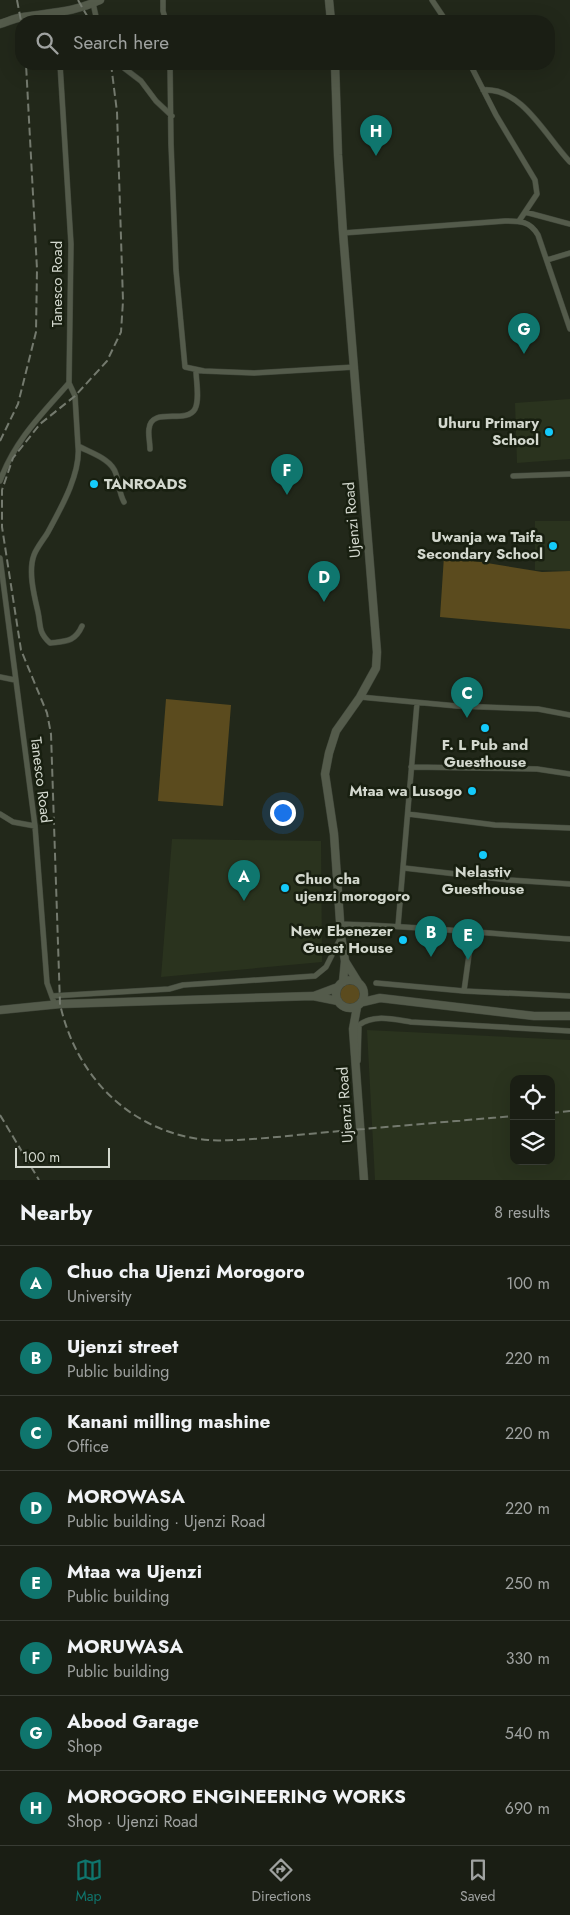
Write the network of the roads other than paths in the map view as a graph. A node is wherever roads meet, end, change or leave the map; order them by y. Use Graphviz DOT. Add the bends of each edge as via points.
graph roads {
  1 [pos="163,0"];
  2 [pos="329,0"];
  3 [pos="432,0"];
  4 [pos="96,2"];
  5 [pos="63,15"];
  6 [pos="97,15"];
  7 [pos="164,15"];
  8 [pos="330,15"];
  9 [pos="442,15"];
  10 [pos="15,19"];
  11 [pos="0,24"];
  12 [pos="60,70"];
  13 [pos="126,70"];
  14 [pos="170,70"];
  15 [pos="335,70"];
  16 [pos="473,70"];
  17 [pos="483,90"];
  18 [pos="172,116"];
  19 [pos="570,162"];
  20 [pos="525,212"];
  21 [pos="520,221"];
  22 [pos="570,224"];
  23 [pos="343,233"];
  24 [pos="570,253"];
  25 [pos="547,260"];
  26 [pos="569,322"];
  27 [pos="570,329"];
  28 [pos="355,367"];
  29 [pos="196,370"];
  30 [pos="69,383"];
  31 [pos="78,446"];
  32 [pos="150,449"];
  33 [pos="570,474"];
  34 [pos="513,476"];
  35 [pos="0,481"];
  36 [pos="124,502"];
  37 [pos="0,558"];
  38 [pos="82,626"];
  39 [pos="0,677"];
  40 [pos="16,680"];
  41 [pos="360,697"];
  42 [pos="417,703"];
  43 [pos="570,715"];
  44 [pos="411,767"];
  45 [pos="570,774"];
  46 [pos="0,814"];
  47 [pos="408,814"];
  48 [pos="35,826"];
  49 [pos="570,828"];
  50 [pos="404,868"];
  51 [pos="570,884"];
  52 [pos="340,924"];
  53 [pos="398,926"];
  54 [pos="472,933"];
  55 [pos="341,936"];
  56 [pos="570,939"];
  57 [pos="345,961"];
  58 [pos="358,982"];
  59 [pos="376,982"];
  60 [pos="341,984"];
  61 [pos="364,989"];
  62 [pos="464,991"];
  63 [pos="313,996"];
  64 [pos="570,996"];
  65 [pos="380,998"];
  66 [pos="54,1001"];
  67 [pos="338,1001"];
  68 [pos="360,1005"];
  69 [pos="346,1008"];
  70 [pos="0,1010"];
  71 [pos="570,1016"];
  72 [pos="353,1029"];
  73 [pos="570,1031"];
  74 [pos="358,1094"];
  75 [pos="364,1180"];
  1 -- 7 [label="street"];
  2 -- 8 [label="street"];
  3 -- 9 [label="street"];
  4 -- 5 [label="street"];
  4 -- 6 [label="street"];
  10 -- 11 [label="street"];
  12 -- 30 [label="street, Tanesco Road" via="71,244"];
  13 -- 18 [label="street"];
  14 -- 18 [label="street"];
  15 -- 23 [label="street, Ujenzi Road"];
  16 -- 17 [label="street"];
  17 -- 19 [label="street" via="499,91 525,108"];
  17 -- 20 [label="street" via="535,180 537,194"];
  18 -- 29 [label="street" via="176,270 183,354 185,367"];
  20 -- 21 [label="street"];
  20 -- 22 [label="street"];
  21 -- 23 [label="street"];
  21 -- 25 [label="street" via="535,229"];
  23 -- 28 [label="street, Ujenzi Road"];
  24 -- 25 [label="street"];
  25 -- 26 [label="street"];
  26 -- 27 [label="street"];
  28 -- 29 [label="street" via="254,373"];
  28 -- 41 [label="street, Ujenzi Road" via="377,652 376,668"];
  29 -- 32 [label="street" via="196,408 192,413 159,417 152,421 148,429"];
  30 -- 31 [label="street, Tanesco Road" via="76,396"];
  30 -- 35 [label="street" via="24,434"];
  31 -- 36 [label="street" via="110,463 116,472"];
  31 -- 38 [label="street, Tanesco Road" via="79,456 71,488 34,556 32,585 40,630 50,643 77,637"];
  33 -- 34 [label="street"];
  37 -- 40 [label="street, Tanesco Road"];
  39 -- 40 [label="street"];
  40 -- 48 [label="street, Tanesco Road"];
  41 -- 42 [label="street"];
  41 -- 52 [label="street, Ujenzi Road" via="336,731 325,774 334,834"];
  42 -- 43 [label="street" via="538,709"];
  42 -- 44 [label="street"];
  44 -- 45 [label="street" via="537,769"];
  44 -- 47 [label="street"];
  46 -- 48 [label="street" via="13,822"];
  47 -- 49 [label="street" via="495,825"];
  47 -- 50 [label="street"];
  48 -- 66 [label="street, Tanesco Road" via="47,983"];
  50 -- 51 [label="street"];
  50 -- 53 [label="street"];
  52 -- 53 [label="street"];
  52 -- 55 [label="street, Ujenzi Road"];
  53 -- 54 [label="street"];
  54 -- 56 [label="street"];
  54 -- 62 [label="street"];
  55 -- 57 [label="street, Ujenzi Road"];
  55 -- 66 [label="street" via="326,967 315,976 183,985"];
  57 -- 58 [label="street"];
  57 -- 60 [label="street"];
  58 -- 60 [label="street" via="351,980"];
  58 -- 61 [label="street"];
  59 -- 62 [label="street"];
  60 -- 63 [label="street"];
  60 -- 67 [label="street" via="336,994"];
  61 -- 65 [label="street"];
  61 -- 68 [label="street"];
  62 -- 64 [label="street"];
  63 -- 66 [label="street"];
  63 -- 67 [label="street"];
  65 -- 68 [label="street"];
  65 -- 71 [label="street" via="534,1016"];
  66 -- 70 [label="street"];
  67 -- 69 [label="street"];
  68 -- 69 [label="street"];
  68 -- 72 [label="street"];
  69 -- 72 [label="street"];
  72 -- 74 [label="street, Ujenzi Road"];
  73 -- 74 [label="street" via="367,1019 359,1025"];
  74 -- 75 [label="street, Ujenzi Road"];
}
